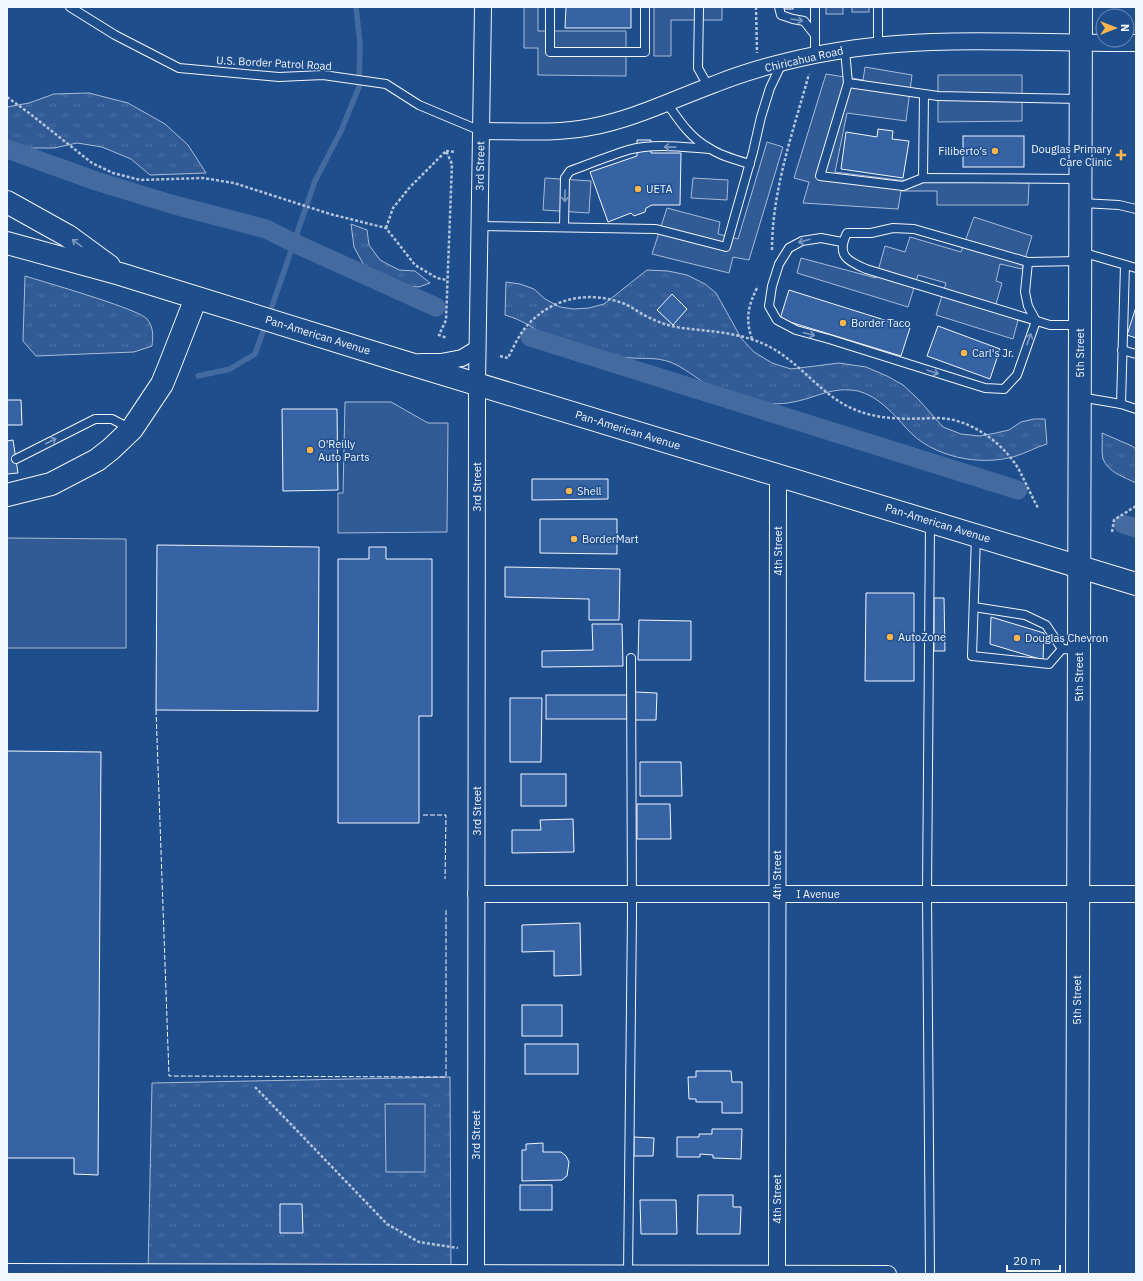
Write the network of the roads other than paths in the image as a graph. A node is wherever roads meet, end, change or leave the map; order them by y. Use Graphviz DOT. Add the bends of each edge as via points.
graph roads {
  1 [pos="70,7"];
  2 [pos="483,7"];
  3 [pos="550,7"];
  4 [pos="645,7"];
  5 [pos="699,7"];
  6 [pos="779,7"];
  7 [pos="815,7"];
  8 [pos="878,7"];
  9 [pos="1081,7"];
  10 [pos="815,35"];
  11 [pos="1136,42"];
  12 [pos="1081,43"];
  13 [pos="878,45"];
  14 [pos="845,50"];
  15 [pos="815,55"];
  16 [pos="782,63"];
  17 [pos="848,83"];
  18 [pos="708,86"];
  19 [pos="924,94"];
  20 [pos="1080,99"];
  21 [pos="666,102"];
  22 [pos="481,131"];
  23 [pos="709,148"];
  24 [pos="750,164"];
  25 [pos="923,178"];
  26 [pos="1080,179"];
  27 [pos="7,202"];
  28 [pos="1080,203"];
  29 [pos="1136,210"];
  30 [pos="479,226"];
  31 [pos="564,227"];
  32 [pos="842,242"];
  33 [pos="7,243"];
  34 [pos="1080,256"];
  35 [pos="1028,262"];
  36 [pos="1125,265"];
  37 [pos="1136,268"];
  38 [pos="120,274"];
  39 [pos="196,298"];
  40 [pos="1036,321"];
  41 [pos="1080,325"];
  42 [pos="477,349"];
  43 [pos="1122,350"];
  44 [pos="1136,354"];
  45 [pos="404,362"];
  46 [pos="477,384"];
  47 [pos="1080,397"];
  48 [pos="1121,404"];
  49 [pos="1136,409"];
  50 [pos="132,429"];
  51 [pos="16,459"];
  52 [pos="778,476"];
  53 [pos="7,495"];
  54 [pos="930,521"];
  55 [pos="976,535"];
  56 [pos="1079,565"];
  57 [pos="1136,584"];
  58 [pos="974,608"];
  59 [pos="1070,649"];
  60 [pos="631,658"];
  61 [pos="476,894"];
  62 [pos="632,894"];
  63 [pos="777,894"];
  64 [pos="927,894"];
  65 [pos="1078,894"];
  66 [pos="1136,894"];
  67 [pos="7,1272"];
  68 [pos="187,1273"];
  69 [pos="332,1273"];
  70 [pos="476,1273"];
  71 [pos="628,1274"];
  72 [pos="777,1274"];
  73 [pos="888,1274"];
  74 [pos="930,1274"];
  75 [pos="1077,1274"];
  1 -- 22 [label="lane, U.S. Border Patrol Road" via="115,36 179,68 279,77 323,75 386,84 419,105"];
  2 -- 22 [label="street, 3rd Street"];
  3 -- 4 [label="lane" via="550,52 645,52"];
  5 -- 18 [label="lane" via="698,68"];
  6 -- 10 [label="lane, one-way" via="781,14 804,21"];
  7 -- 10 [label="lane"];
  8 -- 13 [label="lane"];
  9 -- 12 [label="main road, 5th Street"];
  10 -- 15 [label="lane"];
  11 -- 12 [label="street, Chiricahua Road"];
  12 -- 13 [label="street, Chiricahua Road" via="954,41"];
  12 -- 20 [label="main road, 5th Street"];
  13 -- 14 [label="street, Chiricahua Road"];
  14 -- 15 [label="street, Chiricahua Road"];
  14 -- 17 [label="lane"];
  15 -- 16 [label="street, Chiricahua Road"];
  16 -- 18 [label="street, Chiricahua Road"];
  16 -- 24 [label="lane" via="767,96"];
  17 -- 19 [label="lane"];
  17 -- 25 [label="lane" via="820,176 903,186"];
  18 -- 21 [label="street, Chiricahua Road"];
  19 -- 20 [label="lane"];
  19 -- 25 [label="lane"];
  20 -- 26 [label="main road, 5th Street"];
  21 -- 22 [label="street, Chiricahua Road" via="626,118 591,128 557,131"];
  21 -- 23 [label="lane" via="692,136"];
  22 -- 30 [label="street, 3rd Street"];
  23 -- 24 [label="lane"];
  23 -- 31 [label="lane, one-way" via="640,148 570,171 565,178"];
  24 -- 31 [label="lane" via="726,247 656,228"];
  25 -- 26 [label="lane"];
  26 -- 28 [label="main road, 5th Street"];
  38 -- 27 [label="main road, Pan-American Avenue, one-way" via="68,236"];
  28 -- 29 [label="lane" via="1119,204"];
  28 -- 34 [label="main road, 5th Street"];
  30 -- 31 [label="lane"];
  30 -- 42 [label="street, 3rd Street"];
  32 -- 35 [label="lane" via="847,232 914,228"];
  32 -- 40 [label="lane" via="843,253 851,263"];
  32 -- 40 [label="lane, one-way" via="821,238 802,241 789,248 779,264 772,286 769,306 777,320 796,330 978,386 1004,389 1017,375"];
  33 -- 38 [label="main road, Pan-American Avenue"];
  34 -- 35 [label="lane"];
  34 -- 36 [label="lane"];
  34 -- 41 [label="main road, 5th Street"];
  35 -- 40 [label="lane" via="1025,292 1028,306"];
  36 -- 37 [label="lane"];
  36 -- 43 [label="lane"];
  38 -- 39 [label="main road, Pan-American Avenue"];
  39 -- 45 [label="main road, Pan-American Avenue"];
  39 -- 50 [label="main road" via="166,376"];
  40 -- 41 [label="lane" via="1050,325"];
  41 -- 47 [label="main road, 5th Street"];
  42 -- 45 [label="street" via="462,358 441,362"];
  42 -- 46 [label="street, 3rd Street"];
  43 -- 44 [label="lane"];
  43 -- 48 [label="lane"];
  45 -- 46 [label="main road, Pan-American Avenue"];
  46 -- 52 [label="main road, Pan-American Avenue"];
  46 -- 61 [label="street, 3rd Street"];
  47 -- 48 [label="lane"];
  47 -- 56 [label="main road, 5th Street"];
  48 -- 49 [label="lane"];
  51 -- 50 [label="lane, one-way" via="95,419 112,419"];
  50 -- 53 [label="main road" via="97,460 51,484"];
  52 -- 54 [label="main road, Pan-American Avenue"];
  52 -- 63 [label="street, 4th Street"];
  54 -- 55 [label="main road, Pan-American Avenue"];
  54 -- 64 [label="lane"];
  55 -- 56 [label="main road, Pan-American Avenue"];
  55 -- 58 [label="lane"];
  56 -- 57 [label="main road, Pan-American Avenue"];
  56 -- 59 [label="main road, 5th Street"];
  58 -- 59 [label="lane" via="1025,615 1046,625"];
  58 -- 59 [label="lane" via="972,656 1049,664"];
  59 -- 65 [label="main road, 5th Street"];
  60 -- 62 [label="lane"];
  61 -- 62 [label="street, I Avenue"];
  61 -- 70 [label="street, 3rd Street"];
  62 -- 63 [label="street, I Avenue"];
  62 -- 71 [label="lane"];
  63 -- 64 [label="street, I Avenue"];
  63 -- 72 [label="street, 4th Street"];
  64 -- 65 [label="street, I Avenue"];
  64 -- 74 [label="lane"];
  65 -- 66 [label="street, I Avenue"];
  65 -- 75 [label="main road, 5th Street"];
  67 -- 68 [label="street"];
  68 -- 69 [label="street"];
  69 -- 70 [label="street"];
  70 -- 71 [label="street"];
  71 -- 72 [label="street"];
  72 -- 73 [label="street"];
}
